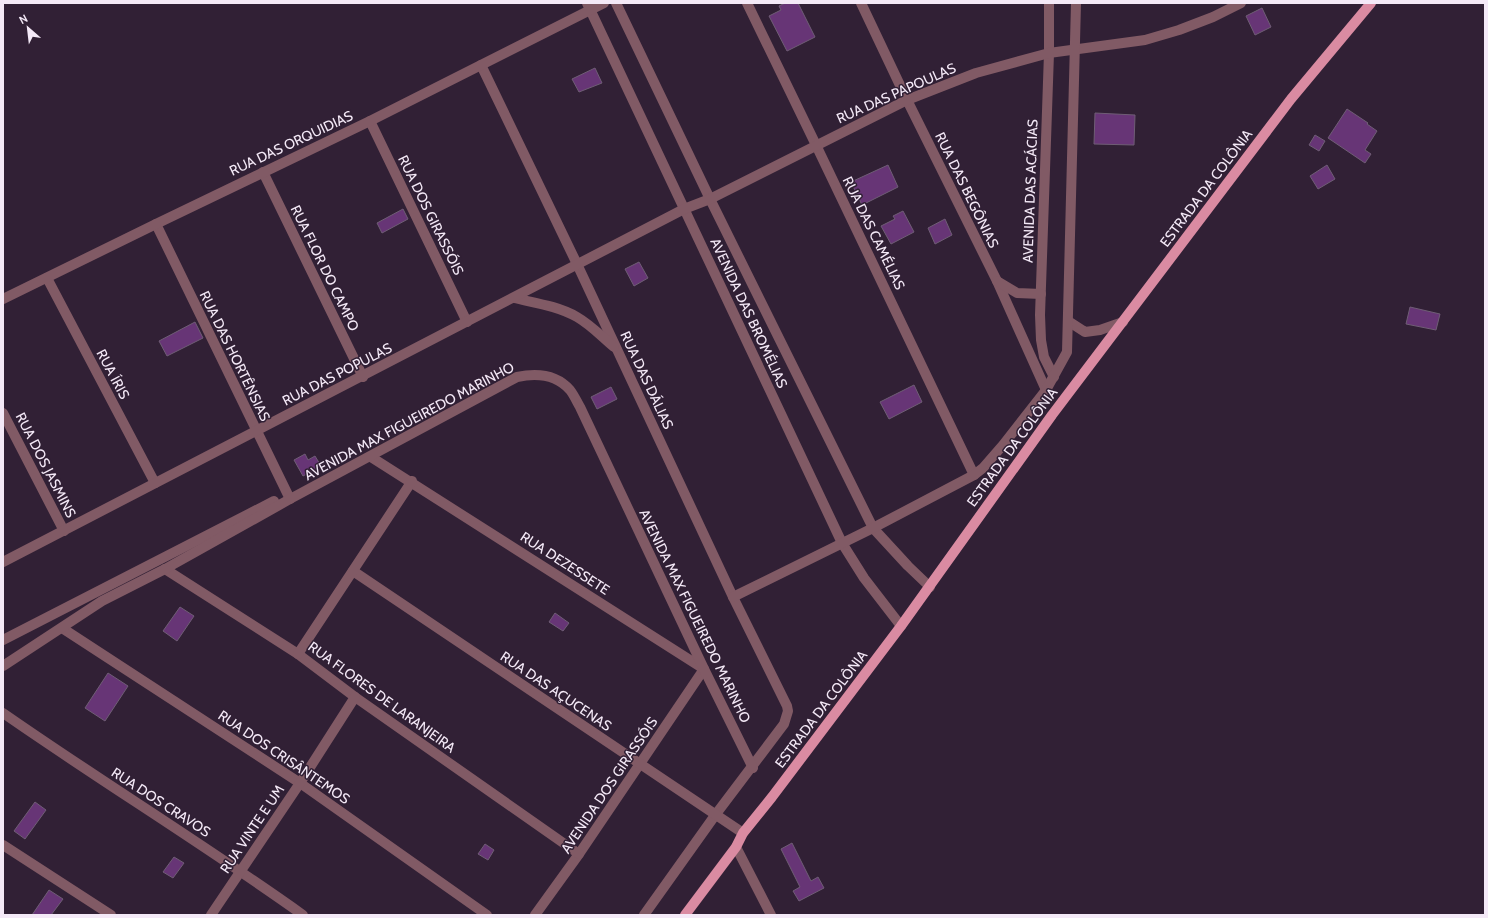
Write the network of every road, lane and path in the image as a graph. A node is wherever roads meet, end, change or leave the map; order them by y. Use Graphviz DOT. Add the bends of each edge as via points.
graph roads {
  1 [pos="604,3"];
  2 [pos="616,3"];
  3 [pos="747,3"];
  4 [pos="861,3"];
  5 [pos="1048,3"];
  6 [pos="1076,3"];
  7 [pos="1241,3"];
  8 [pos="1371,3"];
  9 [pos="589,6"];
  10 [pos="1075,50"];
  11 [pos="1048,53"];
  12 [pos="481,66"];
  13 [pos="907,100"];
  14 [pos="370,121"];
  15 [pos="816,145"];
  16 [pos="263,172"];
  17 [pos="710,199"];
  18 [pos="684,209"];
  19 [pos="156,224"];
  20 [pos="577,264"];
  21 [pos="47,278"];
  22 [pos="997,281"];
  23 [pos="1041,294"];
  24 [pos="514,298"];
  25 [pos="3,299"];
  26 [pos="1068,321"];
  27 [pos="467,322"];
  28 [pos="1122,322"];
  29 [pos="618,351"];
  30 [pos="363,376"];
  31 [pos="1054,377"];
  32 [pos="1046,390"];
  33 [pos="3,413"];
  34 [pos="257,431"];
  35 [pos="371,456"];
  36 [pos="974,476"];
  37 [pos="412,481"];
  38 [pos="155,483"];
  39 [pos="288,497"];
  40 [pos="874,528"];
  41 [pos="64,531"];
  42 [pos="842,543"];
  43 [pos="3,562"];
  44 [pos="165,569"];
  45 [pos="353,571"];
  46 [pos="930,586"];
  47 [pos="733,597"];
  48 [pos="901,626"];
  49 [pos="62,628"];
  50 [pos="3,640"];
  51 [pos="298,654"];
  52 [pos="3,666"];
  53 [pos="704,669"];
  54 [pos="355,697"];
  55 [pos="3,713"];
  56 [pos="640,764"];
  57 [pos="753,768"];
  58 [pos="300,783"];
  59 [pos="716,814"];
  60 [pos="743,833"];
  61 [pos="3,846"];
  62 [pos="736,847"];
  63 [pos="579,854"];
  64 [pos="241,871"];
  65 [pos="110,915"];
  66 [pos="211,915"];
  67 [pos="303,915"];
  68 [pos="487,915"];
  69 [pos="535,915"];
  70 [pos="644,915"];
  71 [pos="685,915"];
  72 [pos="771,915"];
  1 -- 9 [label="street, RUA DAS ORQUIDIAS"];
  2 -- 17 [label="street, AVENIDA DAS BROMÉLIAS"];
  3 -- 15 [label="street, RUA DAS CAMÉLIAS"];
  4 -- 13 [label="street, RUA DAS BEGÔNIAS"];
  5 -- 11 [label="street, AVENIDA DAS ACÁCIAS"];
  6 -- 10 [label="street"];
  7 -- 10 [label="street, RUA DAS PAPOULAS" via="1213,17 1145,40"];
  8 -- 28 [label="main road, ESTRADA DA COLÔNIA" via="1291,99"];
  9 -- 12 [label="street, RUA DAS ORQUIDIAS"];
  9 -- 18 [label="street, AVENIDA DAS BROMÉLIAS"];
  10 -- 11 [label="street, RUA DAS PAPOULAS"];
  10 -- 26 [label="street"];
  11 -- 13 [label="street, RUA DAS PAPOULAS" via="976,73"];
  11 -- 23 [label="street, AVENIDA DAS ACÁCIAS"];
  12 -- 14 [label="street, RUA DAS ORQUIDIAS"];
  12 -- 20 [label="street, RUA DAS DÁLIAS"];
  13 -- 15 [label="street, RUA DAS PAPOULAS"];
  13 -- 22 [label="street, RUA DAS BEGÔNIAS"];
  14 -- 16 [label="street, RUA DAS ORQUIDIAS"];
  14 -- 27 [label="street, RUA DOS GIRASSÓIS"];
  15 -- 17 [label="street, RUA DAS PAPOULAS"];
  15 -- 36 [label="street, RUA DAS CAMÉLIAS"];
  16 -- 19 [label="street, RUA DAS ORQUIDIAS"];
  16 -- 30 [label="street, RUA FLOR DO CAMPO"];
  17 -- 18 [label="street, RUA DAS PAPOULAS"];
  17 -- 40 [label="street, AVENIDA DAS BROMÉLIAS"];
  18 -- 20 [label="street, RUA DAS POPULAS"];
  18 -- 42 [label="street, AVENIDA DAS BROMÉLIAS"];
  19 -- 21 [label="street, RUA DAS ORQUIDIAS"];
  19 -- 34 [label="street, RUA DAS HORTÊNSIAS"];
  20 -- 24 [label="street, RUA DAS POPULAS"];
  20 -- 29 [label="street, RUA DAS DÁLIAS"];
  21 -- 25 [label="street, RUA DAS ORQUIDIAS"];
  21 -- 38 [label="street, RUA ÍRIS"];
  22 -- 23 [label="street" via="1017,293"];
  22 -- 32 [label="street, RUA DAS BEGÔNIAS"];
  23 -- 31 [label="street, AVENIDA DAS ACÁCIAS" via="1041,340 1044,357"];
  24 -- 27 [label="street, RUA DAS POPULAS"];
  24 -- 29 [label="street" via="557,308 578,317"];
  26 -- 28 [label="street" via="1085,332"];
  26 -- 31 [label="street" via="1067,352"];
  27 -- 30 [label="street, RUA DAS POPULAS"];
  28 -- 46 [label="main road, ESTRADA DA COLÔNIA"];
  29 -- 47 [label="street, RUA DAS DÁLIAS"];
  30 -- 34 [label="street, RUA DAS POPULAS"];
  31 -- 32 [label="street"];
  32 -- 36 [label="street" via="1003,445"];
  33 -- 41 [label="street, RUA DOS JASMINS"];
  34 -- 38 [label="street, RUA DAS POPULAS"];
  34 -- 39 [label="street, RUA DAS HORTÊNSIAS"];
  35 -- 37 [label="street, RUA DEZESSETE"];
  35 -- 39 [label="street, AVENIDA MAX FIGUEIREDO MARINHO"];
  35 -- 53 [label="street, AVENIDA MAX FIGUEIREDO MARINHO" via="517,378 531,374 547,375 559,381 570,390 580,407"];
  36 -- 40 [label="street"];
  37 -- 45 [label="street"];
  37 -- 53 [label="street, RUA DEZESSETE"];
  38 -- 41 [label="street, RUA DAS POPULAS"];
  39 -- 44 [label="street, AVENIDA MAX FIGUEIREDO MARINHO"];
  39 -- 50 [label="street"];
  40 -- 42 [label="street"];
  40 -- 46 [label="street, AVENIDA DAS BROMÉLIAS"];
  41 -- 43 [label="street, RUA DAS POPULAS"];
  42 -- 47 [label="street"];
  42 -- 48 [label="street, AVENIDA DAS BROMÉLIAS" via="864,578"];
  44 -- 49 [label="street, AVENIDA MAX FIGUEIREDO MARINHO" via="102,601"];
  44 -- 51 [label="street, RUA FLORES DE LARANJEIRA"];
  45 -- 51 [label="street"];
  45 -- 56 [label="street, RUA DAS AÇUCENAS"];
  46 -- 48 [label="main road, ESTRADA DA COLÔNIA"];
  47 -- 57 [label="street, RUA DAS DÁLIAS" via="788,711 784,724"];
  48 -- 60 [label="main road, ESTRADA DA COLÔNIA"];
  49 -- 52 [label="street, AVENIDA MAX FIGUEIREDO MARINHO"];
  49 -- 58 [label="street, RUA DOS CRISÂNTEMOS"];
  51 -- 54 [label="street, RUA FLORES DE LARANJEIRA"];
  53 -- 56 [label="street, AVENIDA DOS GIRASSÓIS"];
  53 -- 57 [label="street, AVENIDA MAX FIGUEIREDO MARINHO"];
  54 -- 58 [label="street, RUA VINTE E UM"];
  54 -- 63 [label="street, RUA FLORES DE LARANJEIRA"];
  55 -- 64 [label="street, RUA DOS CRAVOS"];
  56 -- 59 [label="street, RUA DAS AÇUCENAS"];
  56 -- 63 [label="street, AVENIDA DOS GIRASSÓIS"];
  57 -- 59 [label="street"];
  58 -- 64 [label="street, RUA VINTE E UM"];
  58 -- 68 [label="street, RUA DOS CRISÂNTEMOS"];
  59 -- 60 [label="street, RUA DAS AÇUCENAS"];
  59 -- 70 [label="street"];
  60 -- 62 [label="main road, ESTRADA DA COLÔNIA"];
  61 -- 65 [label="street"];
  62 -- 71 [label="main road, ESTRADA DA COLÔNIA"];
  62 -- 72 [label="street"];
  63 -- 69 [label="street, AVENIDA DOS GIRASSÓIS"];
  64 -- 66 [label="street, RUA VINTE E UM"];
  64 -- 67 [label="street, RUA DOS CRAVOS"];
}
